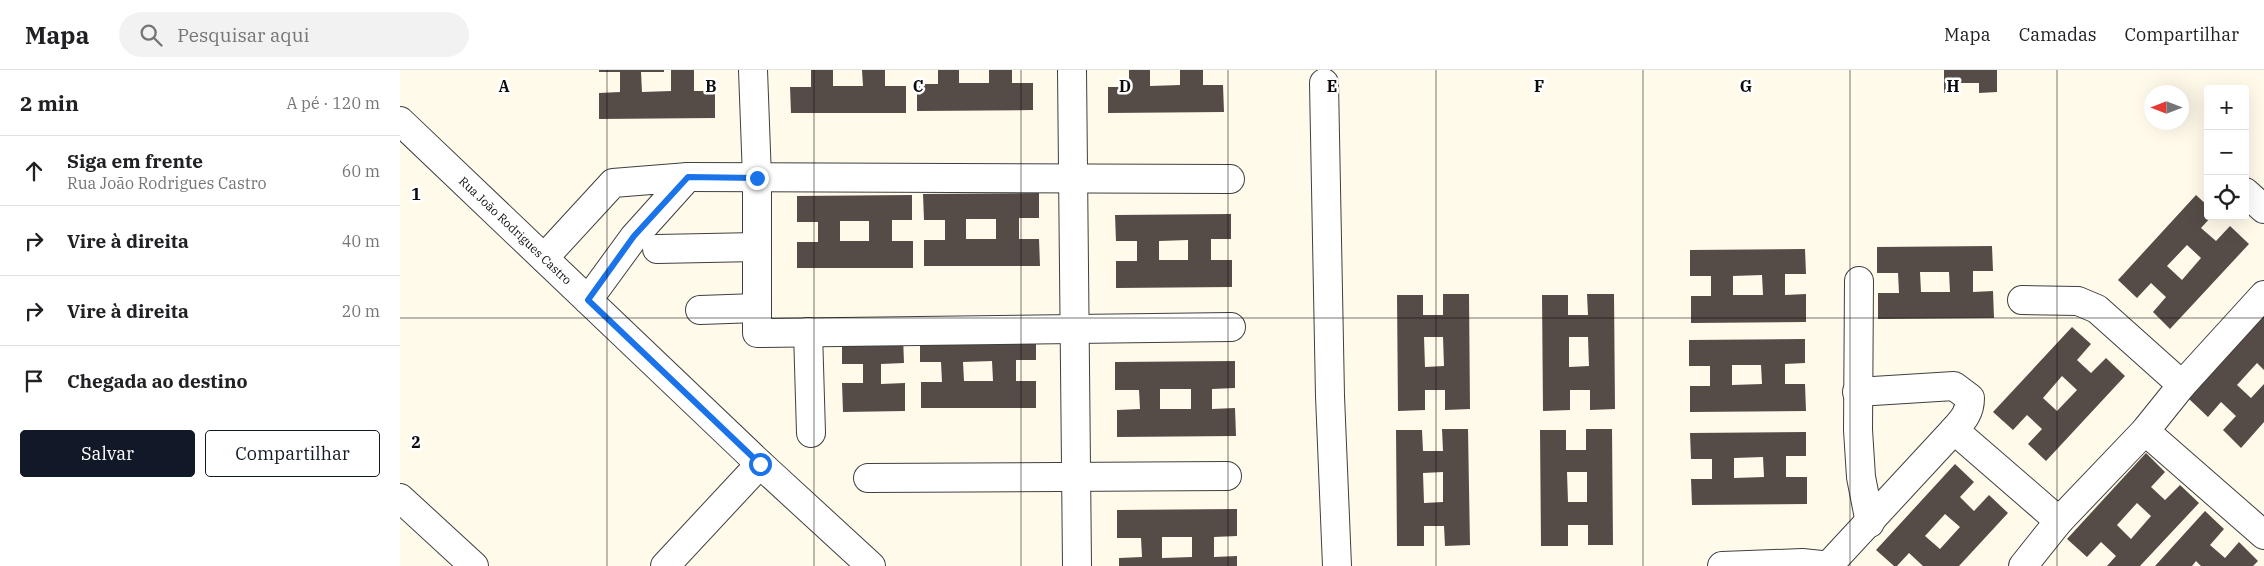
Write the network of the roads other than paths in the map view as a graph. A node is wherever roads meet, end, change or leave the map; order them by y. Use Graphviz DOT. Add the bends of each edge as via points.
graph roads {
  1 [pos="753,70"];
  2 [pos="1072,70"];
  3 [pos="1324,83"];
  4 [pos="400,120"];
  5 [pos="688,177"];
  6 [pos="757,178"];
  7 [pos="1230,179"];
  8 [pos="1072,180"];
  9 [pos="2249,196"];
  10 [pos="2264,209"];
  11 [pos="757,247"];
  12 [pos="657,248"];
  13 [pos="544,258"];
  14 [pos="1859,281"];
  15 [pos="2264,295"];
  16 [pos="588,300"];
  17 [pos="2022,300"];
  18 [pos="757,308"];
  19 [pos="700,310"];
  20 [pos="1231,327"];
  21 [pos="1074,328"];
  22 [pos="808,332"];
  23 [pos="2182,385"];
  24 [pos="1857,392"];
  25 [pos="1954,430"];
  26 [pos="2145,431"];
  27 [pos="811,432"];
  28 [pos="760,464"];
  29 [pos="1227,476"];
  30 [pos="868,478"];
  31 [pos="1076,478"];
  32 [pos="400,498"];
  33 [pos="2059,521"];
  34 [pos="1870,523"];
  35 [pos="2264,535"];
  36 [pos="474,566"];
  37 [pos="665,566"];
  38 [pos="871,566"];
  39 [pos="1077,566"];
  40 [pos="1338,566"];
  41 [pos="1722,566"];
  42 [pos="1830,566"];
  43 [pos="2023,566"];
  1 -- 6 [label="street"];
  2 -- 8 [label="street"];
  3 -- 40 [label="street" via="1330,396"];
  4 -- 13 [label="street, Rua João Rodrigues Castro"];
  5 -- 6 [label="street"];
  5 -- 13 [label="street" via="613,183"];
  5 -- 16 [label="street" via="634,236"];
  6 -- 8 [label="street"];
  6 -- 11 [label="street"];
  7 -- 8 [label="street"];
  8 -- 21 [label="street"];
  9 -- 10 [label="street"];
  11 -- 12 [label="street"];
  11 -- 18 [label="street"];
  13 -- 16 [label="street, Rua João Rodrigues Castro"];
  14 -- 24 [label="street"];
  15 -- 23 [label="street"];
  16 -- 28 [label="street, Rua João Rodrigues Castro"];
  17 -- 23 [label="street" via="2078,301 2097,309"];
  18 -- 19 [label="street"];
  18 -- 22 [label="street" via="757,333"];
  20 -- 21 [label="street"];
  21 -- 22 [label="street"];
  21 -- 31 [label="street"];
  22 -- 27 [label="street"];
  23 -- 26 [label="street"];
  24 -- 25 [label="street" via="1954,386 1964,390 1970,398 1970,408"];
  24 -- 34 [label="street" via="1861,477"];
  25 -- 33 [label="street"];
  25 -- 34 [label="street"];
  26 -- 33 [label="street"];
  26 -- 35 [label="street"];
  28 -- 37 [label="street"];
  28 -- 38 [label="street, Rua João Rodrigues Castro"];
  29 -- 31 [label="street"];
  30 -- 31 [label="street"];
  31 -- 39 [label="street"];
  32 -- 36 [label="street"];
  33 -- 43 [label="street"];
  34 -- 42 [label="street"];
  41 -- 42 [label="street" via="1802,563"];
}
